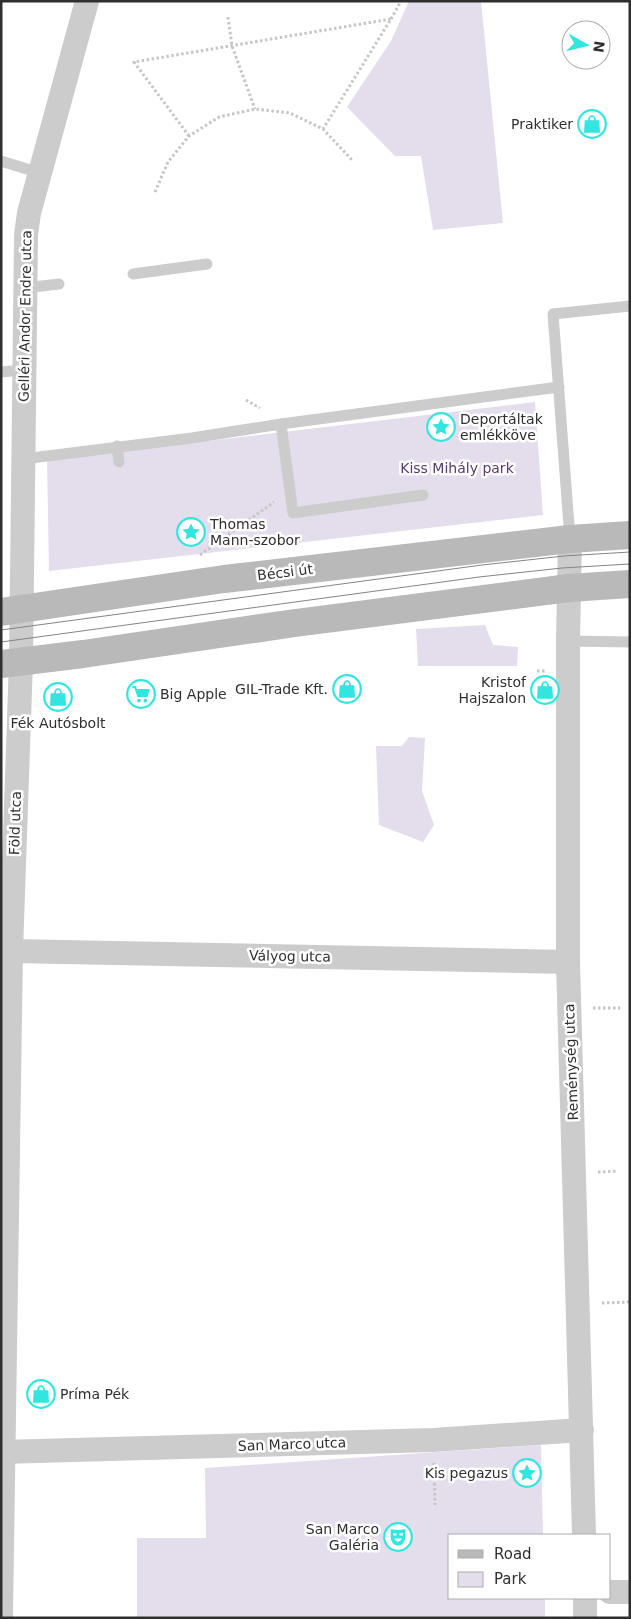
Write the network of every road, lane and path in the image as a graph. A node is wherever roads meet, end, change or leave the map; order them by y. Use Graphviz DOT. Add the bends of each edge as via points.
graph roads {
  1 [pos="87,1"];
  2 [pos="401,1"];
  3 [pos="228,17"];
  4 [pos="391,19"];
  5 [pos="232,46"];
  6 [pos="254,109"];
  7 [pos="323,129"];
  8 [pos="189,136"];
  9 [pos="352,160"];
  10 [pos="1,161"];
  11 [pos="40,173"];
  12 [pos="155,192"];
  13 [pos="207,264"];
  14 [pos="133,274"];
  15 [pos="60,284"];
  16 [pos="25,288"];
  17 [pos="630,306"];
  18 [pos="13,371"];
  19 [pos="559,387"];
  20 [pos="281,424"];
  21 [pos="118,446"];
  22 [pos="23,459"];
  23 [pos="119,462"];
  24 [pos="290,491"];
  25 [pos="423,495"];
  26 [pos="630,535"];
  27 [pos="570,539"];
  28 [pos="199,556"];
  29 [pos="630,584"];
  30 [pos="569,588"];
  31 [pos="11,611"];
  32 [pos="568,642"];
  33 [pos="630,642"];
  34 [pos="11,662"];
  35 [pos="11,951"];
  36 [pos="568,962"];
  37 [pos="582,1430"];
  38 [pos="3,1452"];
  39 [pos="434,1475"];
  40 [pos="435,1504"];
  41 [pos="584,1534"];
  42 [pos="2,1586"];
  43 [pos="611,1592"];
  44 [pos="630,1592"];
  45 [pos="585,1599"];
  46 [pos="1,1614"];
  47 [pos="585,1618"];
  1 -- 11 [label="street, Gelléri Andor Endre utca"];
  2 -- 4 [label="path"];
  3 -- 5 [label="path"];
  4 -- 5 [label="path"];
  4 -- 7 [label="path"];
  5 -- 6 [label="path"];
  5 -- 8 [label="path" via="134,62"];
  6 -- 7 [label="path" via="290,113"];
  6 -- 8 [label="path" via="219,117"];
  7 -- 9 [label="path"];
  8 -- 12 [label="path" via="168,162"];
  10 -- 11 [label="lane"];
  11 -- 16 [label="street, Gelléri Andor Endre utca" via="26,235"];
  13 -- 14 [label="lane"];
  15 -- 16 [label="lane"];
  16 -- 18 [label="street, Gelléri Andor Endre utca"];
  17 -- 19 [label="lane" via="553,314"];
  18 -- 22 [label="street, Gelléri Andor Endre utca"];
  19 -- 20 [label="lane"];
  19 -- 27 [label="lane"];
  20 -- 21 [label="lane"];
  20 -- 24 [label="lane"];
  21 -- 22 [label="lane"];
  21 -- 23 [label="lane"];
  22 -- 31 [label="street, Gelléri Andor Endre utca"];
  24 -- 25 [label="lane" via="293,513"];
  24 -- 28 [label="path"];
  26 -- 27 [label="main road, Bécsi út"];
  27 -- 30 [label="street"];
  27 -- 31 [label="main road, Bécsi út" via="224,579"];
  29 -- 30 [label="main road"];
  30 -- 32 [label="street, Reménység utca"];
  30 -- 34 [label="main road"];
  31 -- 34 [label="street, Föld utca"];
  32 -- 33 [label="lane"];
  32 -- 36 [label="street, Reménység utca"];
  34 -- 35 [label="street, Föld utca"];
  35 -- 36 [label="street, Vályog utca"];
  35 -- 38 [label="street, Föld utca"];
  36 -- 37 [label="street, Reménység utca"];
  37 -- 38 [label="street, San Marco utca" via="433,1440"];
  37 -- 41 [label="street, Reménység utca"];
  38 -- 42 [label="street, Föld utca"];
  39 -- 40 [label="path"];
  42 -- 46 [label="street, Föld utca"];
  43 -- 44 [label="street"];
  45 -- 47 [label="street"];
}
